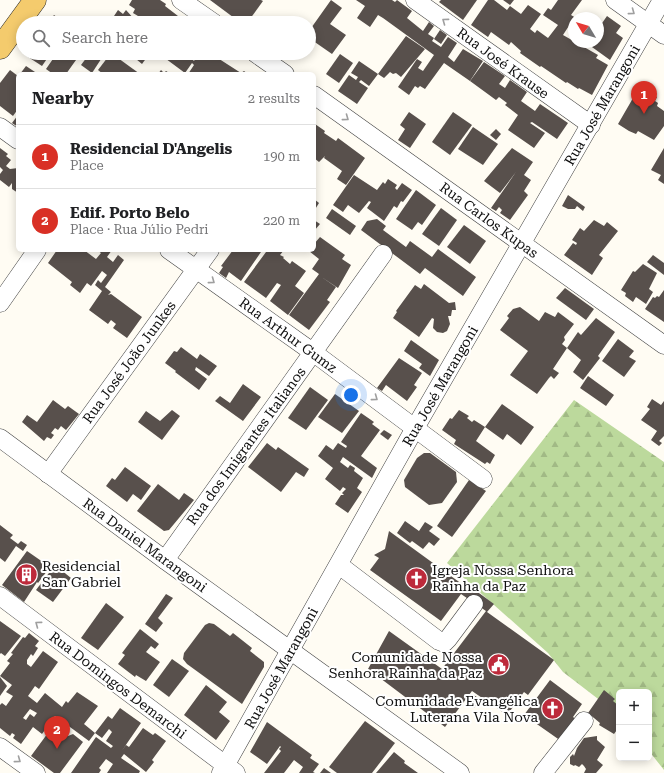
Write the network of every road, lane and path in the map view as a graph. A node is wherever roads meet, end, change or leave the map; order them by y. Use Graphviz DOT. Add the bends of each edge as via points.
graph roads {
  1 [pos="35,0"];
  2 [pos="181,0"];
  3 [pos="415,0"];
  4 [pos="615,0"];
  5 [pos="662,0"];
  6 [pos="23,16"];
  7 [pos="204,16"];
  8 [pos="648,24"];
  9 [pos="16,26"];
  10 [pos="664,35"];
  11 [pos="0,48"];
  12 [pos="266,60"];
  13 [pos="282,72"];
  14 [pos="316,96"];
  15 [pos="591,125"];
  16 [pos="0,127"];
  17 [pos="16,139"];
  18 [pos="522,244"];
  19 [pos="36,252"];
  20 [pos="172,252"];
  21 [pos="209,252"];
  22 [pos="383,254"];
  23 [pos="196,269"];
  24 [pos="0,303"];
  25 [pos="664,345"];
  26 [pos="314,353"];
  27 [pos="415,428"];
  28 [pos="0,438"];
  29 [pos="48,474"];
  30 [pos="483,479"];
  31 [pos="165,560"];
  32 [pos="339,566"];
  33 [pos="0,596"];
  34 [pos="474,604"];
  35 [pos="290,651"];
  36 [pos="584,721"];
  37 [pos="0,747"];
  38 [pos="228,770"];
  39 [pos="36,773"];
  40 [pos="460,773"];
  41 [pos="543,773"];
  1 -- 6 [label="main road"];
  2 -- 7 [label="street"];
  15 -- 3 [label="street, Rua José Krause, one-way"];
  4 -- 8 [label="street, one-way"];
  5 -- 8 [label="street, Rua José Marangoni"];
  8 -- 10 [label="street"];
  8 -- 15 [label="street, Rua José Marangoni"];
  9 -- 11 [label="main road"];
  12 -- 13 [label="street"];
  14 -- 18 [label="street, Rua Carlos Kupas, one-way"];
  15 -- 18 [label="street, Rua José Marangoni"];
  16 -- 17 [label="street"];
  18 -- 25 [label="street, Rua Carlos Kupas"];
  18 -- 27 [label="street, Rua José Marangoni"];
  19 -- 24 [label="street"];
  20 -- 23 [label="street, Rua Arthur Gumz"];
  21 -- 23 [label="street, Rua José João Junkes"];
  22 -- 26 [label="street, Rua dos Imigrantes Italianos"];
  23 -- 26 [label="street, Rua Arthur Gumz, one-way"];
  23 -- 29 [label="street, Rua José João Junkes"];
  26 -- 27 [label="street, Rua Arthur Gumz, one-way"];
  26 -- 31 [label="street, Rua dos Imigrantes Italianos"];
  27 -- 30 [label="street, Rua Arthur Gumz"];
  27 -- 32 [label="street, Rua José Marangoni"];
  28 -- 29 [label="street, Rua Daniel Marangoni"];
  29 -- 31 [label="street, Rua Daniel Marangoni"];
  31 -- 35 [label="street, Rua Daniel Marangoni"];
  32 -- 34 [label="street" via="444,643"];
  32 -- 35 [label="street, Rua José Marangoni"];
  38 -- 33 [label="street, Rua Domingos Demarchi, one-way"];
  35 -- 38 [label="street, Rua José Marangoni"];
  35 -- 40 [label="street, Rua Daniel Marangoni"];
  36 -- 41 [label="street"];
  37 -- 39 [label="street, one-way"];
}
